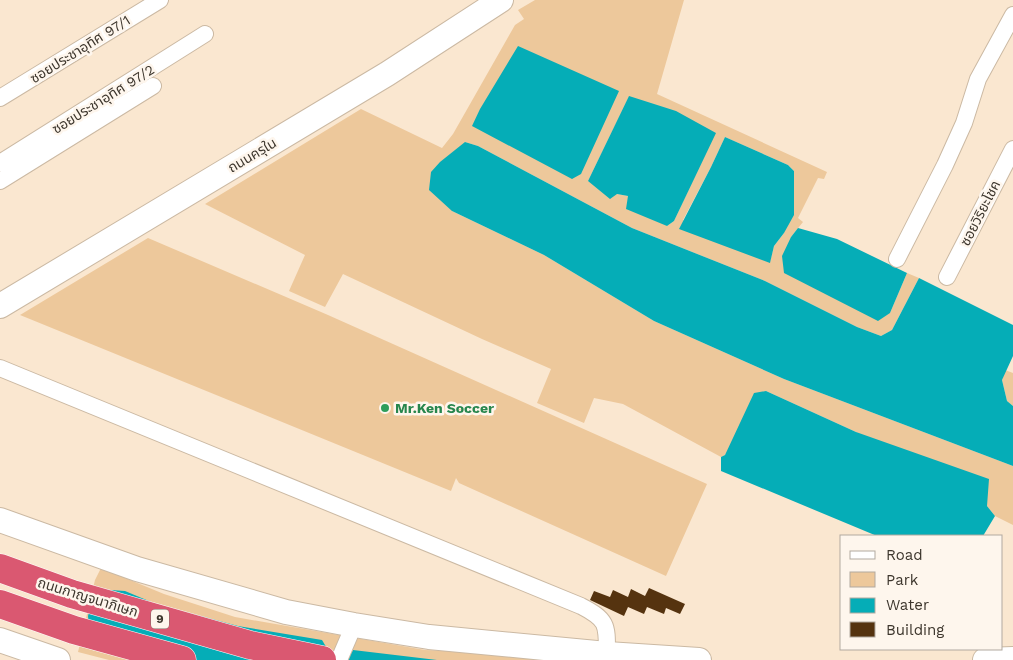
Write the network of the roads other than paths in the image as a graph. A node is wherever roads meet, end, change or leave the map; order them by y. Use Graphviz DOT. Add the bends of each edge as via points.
graph roads {
  1 [pos="160,0"];
  2 [pos="501,0"];
  3 [pos="1013,15"];
  4 [pos="205,34"];
  5 [pos="154,86"];
  6 [pos="0,98"];
  7 [pos="1013,149"];
  8 [pos="0,164"];
  9 [pos="0,182"];
  10 [pos="897,260"];
  11 [pos="947,277"];
  12 [pos="0,306"];
  13 [pos="0,368"];
  14 [pos="0,520"];
  15 [pos="0,568"];
  16 [pos="0,604"];
  17 [pos="354,625"];
  18 [pos="0,640"];
  19 [pos="607,654"];
  20 [pos="1013,659"];
  21 [pos="58,660"];
  22 [pos="182,660"];
  23 [pos="322,660"];
  24 [pos="339,660"];
  25 [pos="699,660"];
  26 [pos="985,660"];
  1 -- 6 [label="street, ซอยประชาอุทิศ 97/1"];
  2 -- 12 [label="main road, ถนนครุใน" via="379,79"];
  3 -- 10 [label="street" via="978,79 964,123"];
  4 -- 8 [label="street, ซอยประชาอุทิศ 97/2"];
  5 -- 9 [label="street"];
  7 -- 11 [label="street, ซอยวิริยะโชค"];
  13 -- 19 [label="street" via="581,606 601,617 607,632"];
  14 -- 17 [label="main road" via="137,569 286,612"];
  15 -- 23 [label="highway, ถนนกาญจนาภิเษก / 9" via="72,594 241,642"];
  16 -- 22 [label="highway" via="74,630"];
  17 -- 19 [label="main road" via="429,637"];
  17 -- 24 [label="street"];
  18 -- 21 [label="main road"];
  19 -- 25 [label="main road"];
  20 -- 26 [label="main road"];
}
